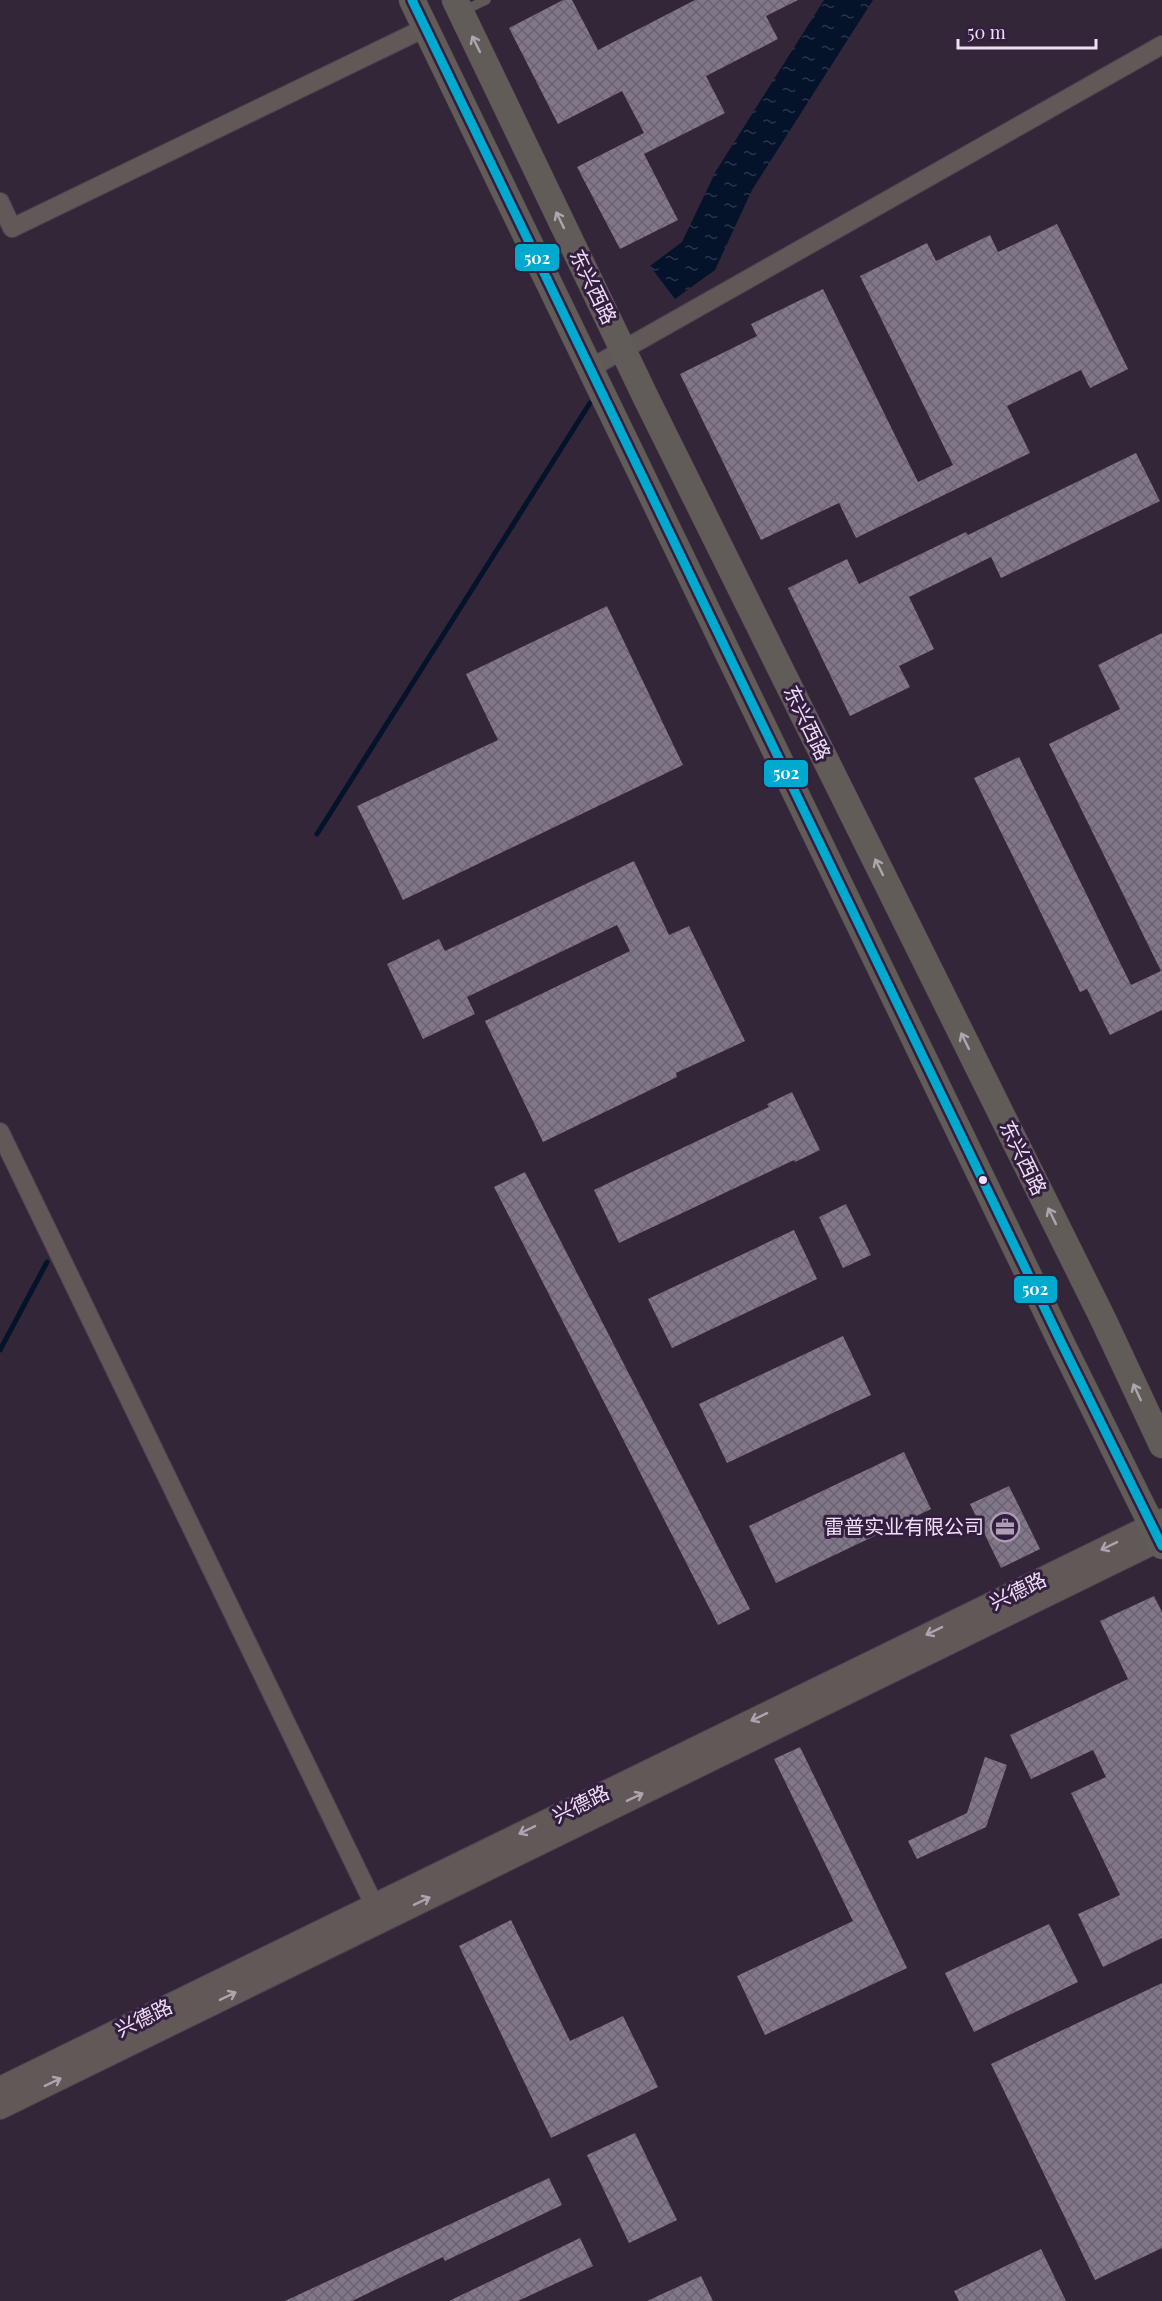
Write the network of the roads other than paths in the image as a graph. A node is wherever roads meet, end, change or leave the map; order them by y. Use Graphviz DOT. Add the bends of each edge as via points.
graph roads {
  1 [pos="412,0"];
  2 [pos="486,0"];
  3 [pos="458,6"];
  4 [pos="425,28"];
  5 [pos="1162,45"];
  6 [pos="0,202"];
  7 [pos="623,350"];
  8 [pos="594,380"];
  9 [pos="0,1132"];
  10 [pos="1162,1444"];
  11 [pos="1159,1534"];
  12 [pos="378,1913"];
  13 [pos="0,2088"];
  14 [pos="0,2108"];
  1 -- 4 [label="main road, 东兴西路"];
  2 -- 3 [label="lane"];
  7 -- 3 [label="main road, 东兴西路, one-way"];
  4 -- 6 [label="street" via="12,228"];
  4 -- 8 [label="main road, 东兴西路"];
  5 -- 7 [label="street"];
  7 -- 8 [label="street"];
  10 -- 7 [label="main road, 东兴西路, one-way"];
  8 -- 11 [label="main road, 东兴西路" via="1061,1342"];
  9 -- 12 [label="street"];
  11 -- 12 [label="street, 兴德路"];
  12 -- 13 [label="street, 兴德路"];
  14 -- 12 [label="street, 兴德路, one-way"];
}
